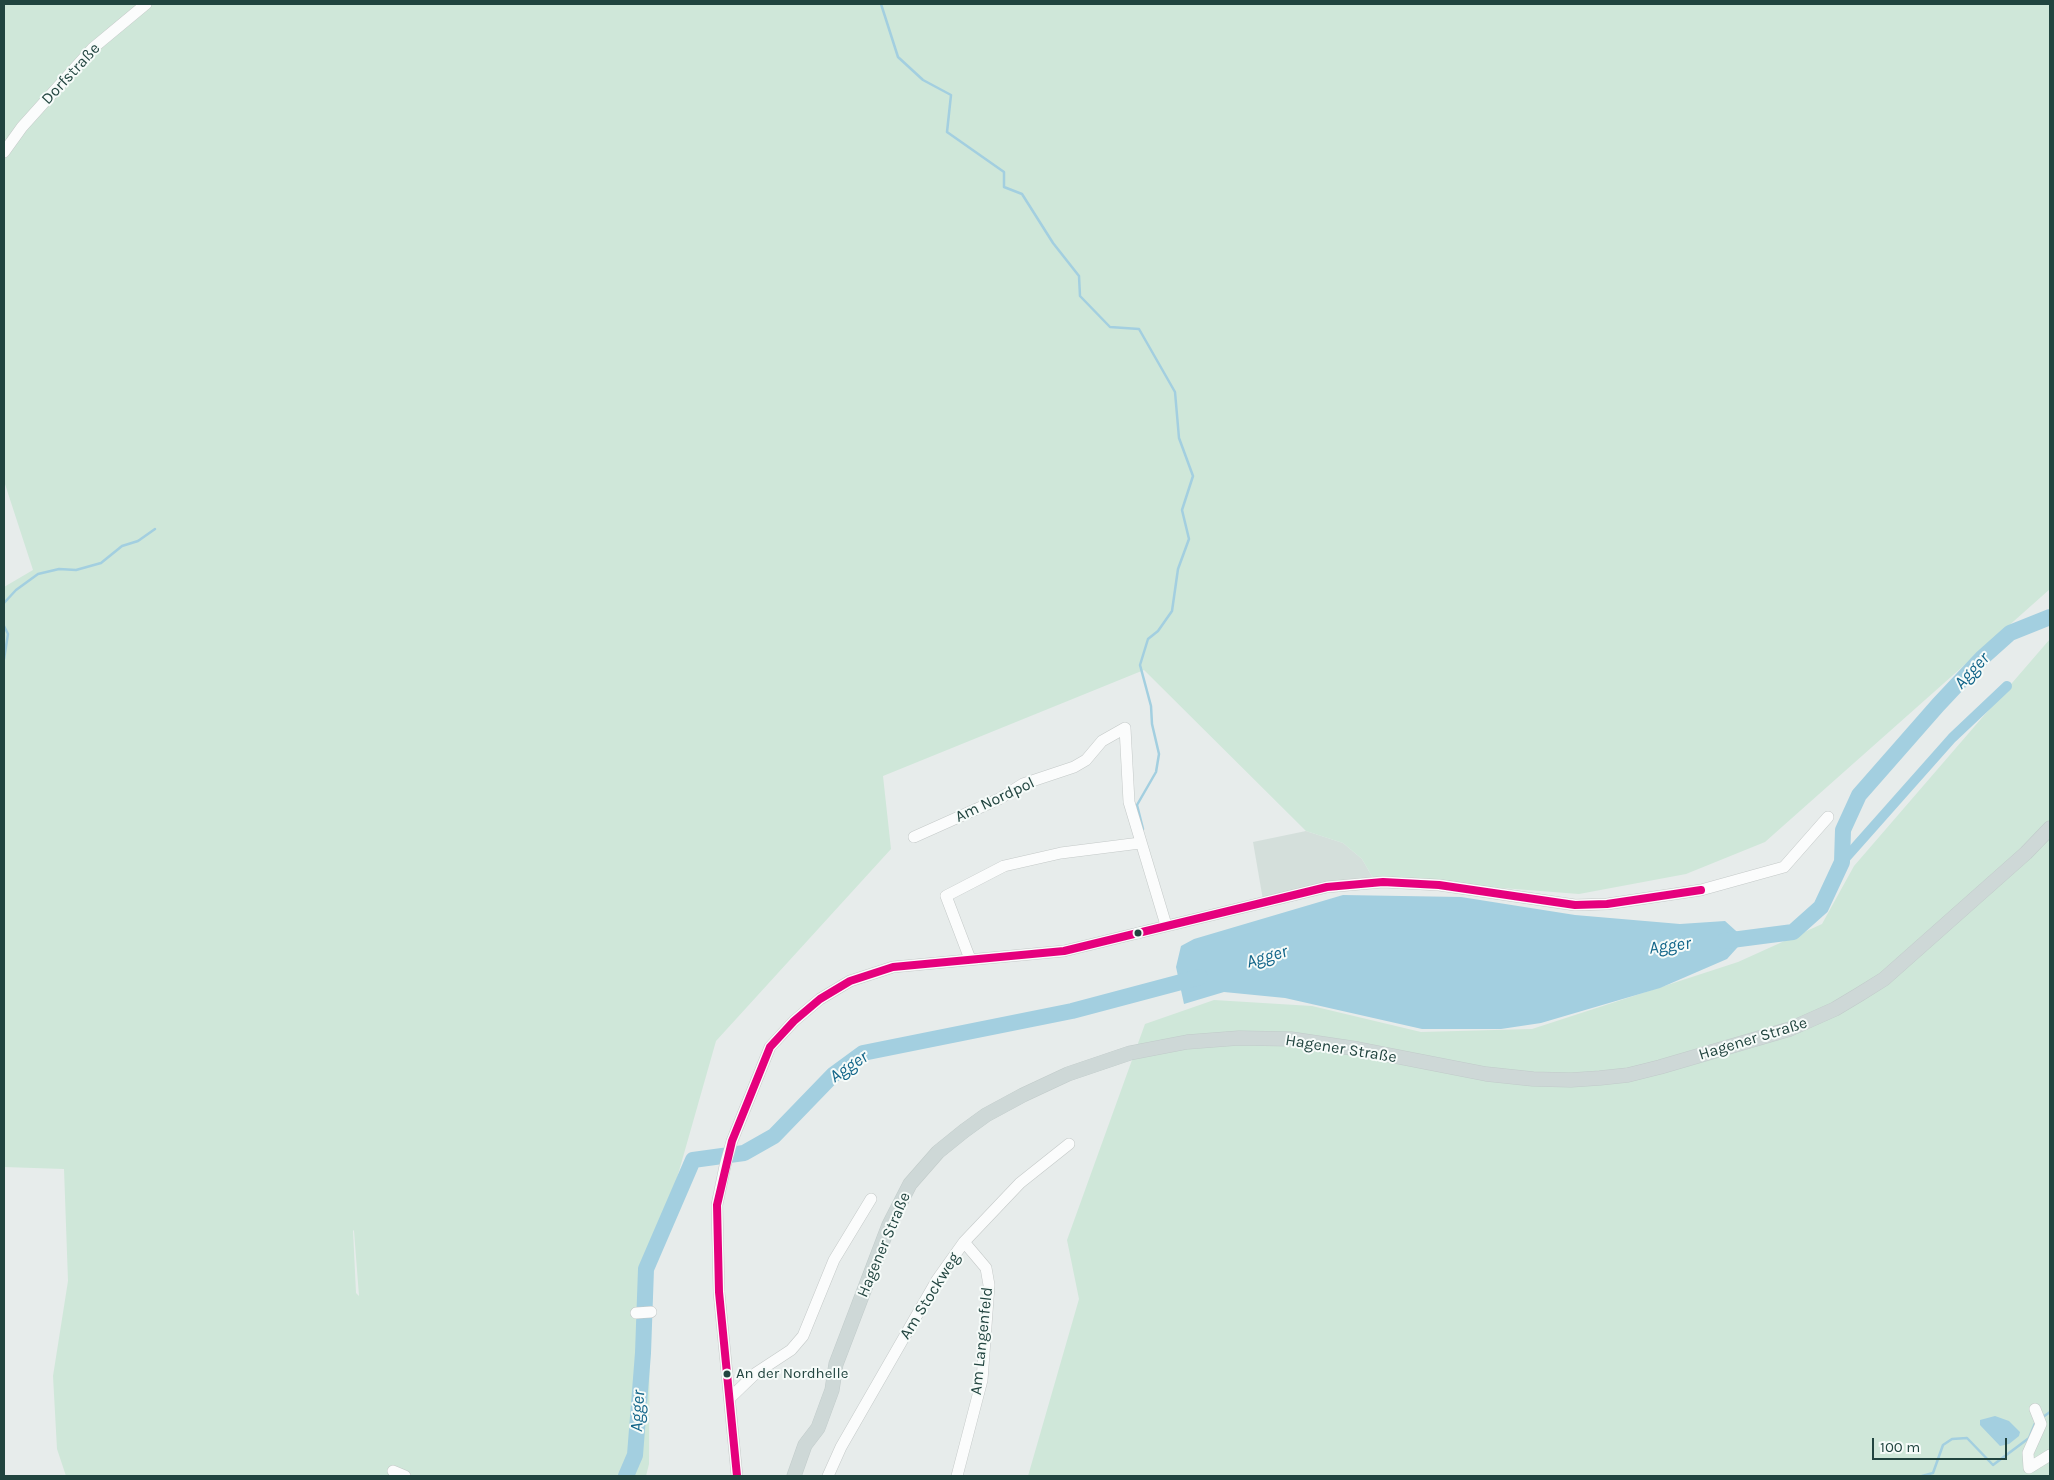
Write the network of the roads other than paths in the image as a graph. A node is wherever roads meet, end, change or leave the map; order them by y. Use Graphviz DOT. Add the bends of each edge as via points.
graph roads {
  1 [pos="146,4"];
  2 [pos="4,152"];
  3 [pos="1828,817"];
  4 [pos="2050,828"];
  5 [pos="914,837"];
  6 [pos="1140,843"];
  7 [pos="1166,926"];
  8 [pos="970,959"];
  9 [pos="1069,1144"];
  10 [pos="871,1199"];
  11 [pos="964,1242"];
  12 [pos="651,1312"];
  13 [pos="636,1313"];
  14 [pos="730,1398"];
  15 [pos="2035,1409"];
  16 [pos="2050,1455"];
  17 [pos="394,1471"];
  18 [pos="405,1476"];
  19 [pos="737,1476"];
  20 [pos="794,1476"];
  21 [pos="828,1476"];
  22 [pos="957,1476"];
  1 -- 2 [label="street, Dorfstraße" via="93,48 22,127"];
  3 -- 7 [label="street" via="1784,867 1701,890 1607,904 1575,904 1439,885 1383,882 1327,887"];
  4 -- 20 [label="main road, Hagener Straße" via="1884,979 1835,1010 1790,1029 1660,1067 1600,1078 1533,1079 1486,1074 1291,1039 1238,1038 1188,1042 1130,1053 1076,1071 1023,1095 964,1131 938,1152 910,1184 889,1225 836,1364 832,1390 818,1428 805,1445"];
  5 -- 6 [label="street, Am Nordpol" via="999,799 1023,784 1074,767 1086,760 1102,742 1125,728 1129,802"];
  6 -- 7 [label="street"];
  6 -- 8 [label="street" via="1062,853 1004,866 946,896"];
  7 -- 8 [label="street" via="1064,951"];
  8 -- 14 [label="street" via="894,967 850,981 820,999 770,1047 732,1141 717,1205 719,1292"];
  9 -- 11 [label="street, Am Stockweg" via="1020,1183"];
  10 -- 14 [label="street" via="834,1260 803,1336 791,1350 756,1373"];
  11 -- 21 [label="street, Am Stockweg" via="937,1280 841,1447"];
  11 -- 22 [label="street, Am Langenfeld" via="986,1268 989,1286 982,1380"];
  12 -- 13 [label="street"];
  14 -- 19 [label="street"];
  15 -- 16 [label="street" via="2041,1424 2028,1452 2029,1468"];
  17 -- 18 [label="street"];
}
